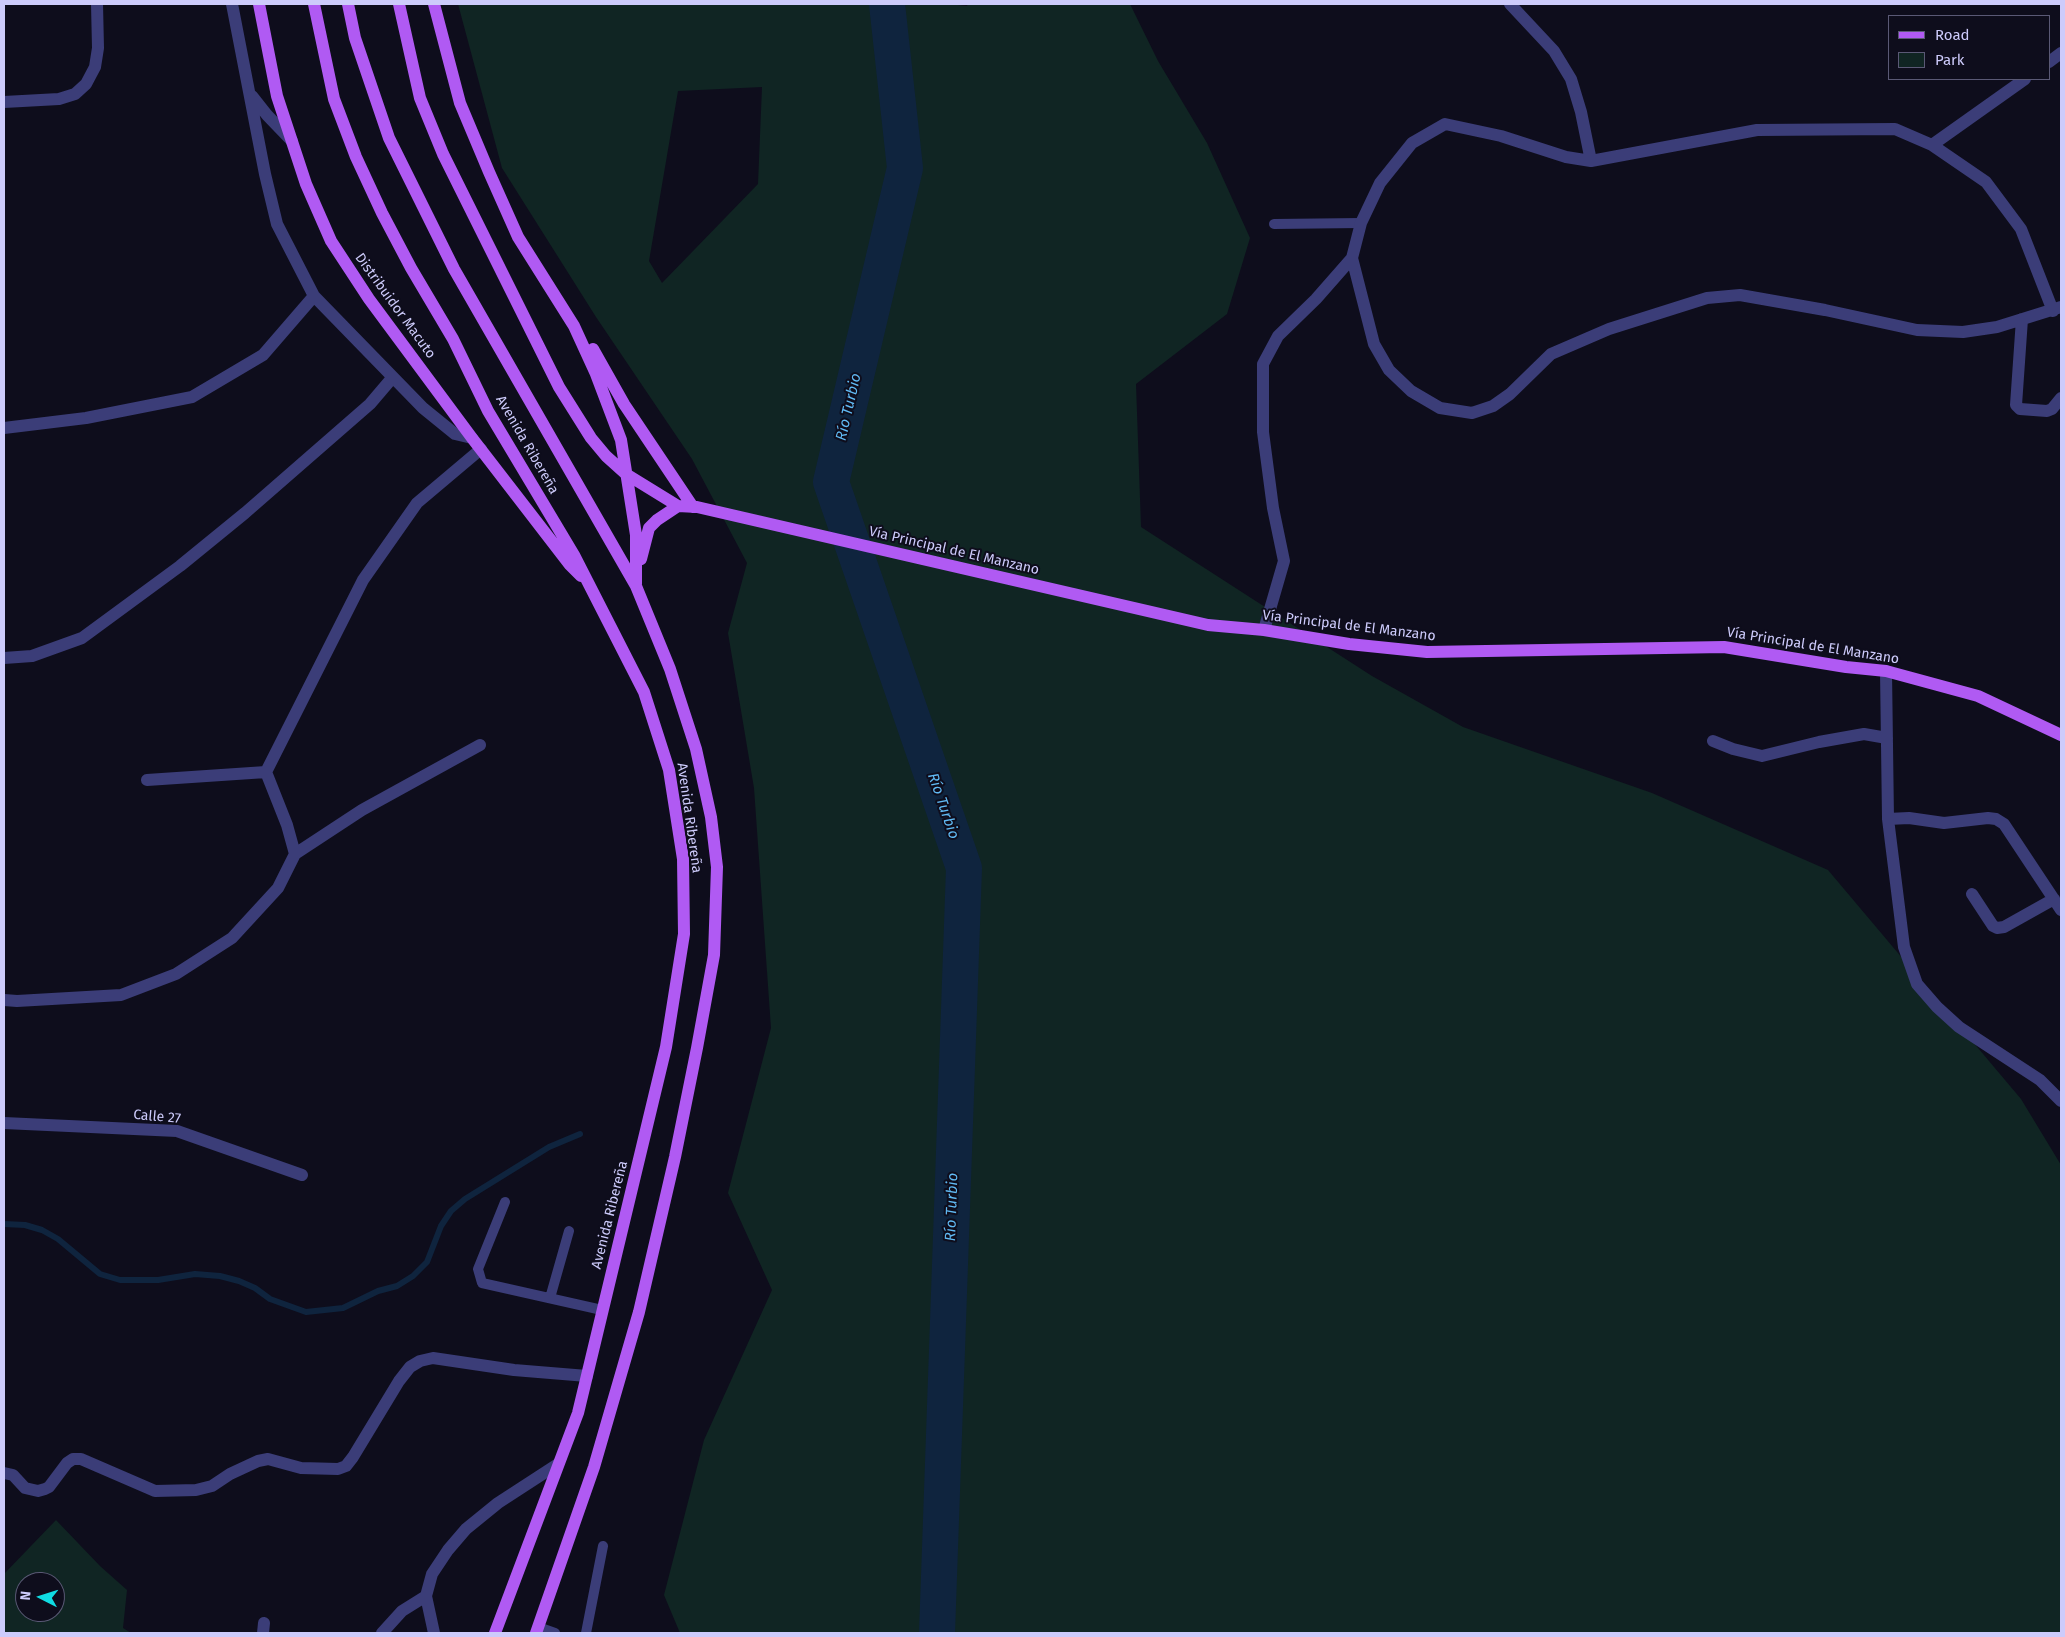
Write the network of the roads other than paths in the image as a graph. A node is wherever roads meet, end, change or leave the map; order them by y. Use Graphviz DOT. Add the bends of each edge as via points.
graph roads {
  1 [pos="97,4"];
  2 [pos="232,4"];
  3 [pos="259,4"];
  4 [pos="314,4"];
  5 [pos="348,4"];
  6 [pos="399,4"];
  7 [pos="434,4"];
  8 [pos="1510,4"];
  9 [pos="2061,53"];
  10 [pos="2050,61"];
  11 [pos="2024,80"];
  12 [pos="250,94"];
  13 [pos="4,102"];
  14 [pos="292,141"];
  15 [pos="1932,144"];
  16 [pos="1591,161"];
  17 [pos="1361,223"];
  18 [pos="1274,224"];
  19 [pos="1352,258"];
  20 [pos="314,296"];
  21 [pos="2057,309"];
  22 [pos="2022,319"];
  23 [pos="574,326"];
  24 [pos="393,378"];
  25 [pos="2061,398"];
  26 [pos="4,428"];
  27 [pos="472,438"];
  28 [pos="480,448"];
  29 [pos="626,474"];
  30 [pos="678,506"];
  31 [pos="695,507"];
  32 [pos="588,583"];
  33 [pos="636,586"];
  34 [pos="1264,630"];
  35 [pos="4,658"];
  36 [pos="1886,671"];
  37 [pos="2061,735"];
  38 [pos="1887,738"];
  39 [pos="1713,741"];
  40 [pos="480,745"];
  41 [pos="266,772"];
  42 [pos="147,780"];
  43 [pos="1888,819"];
  44 [pos="295,854"];
  45 [pos="1972,894"];
  46 [pos="2054,899"];
  47 [pos="2061,910"];
  48 [pos="4,1000"];
  49 [pos="2061,1101"];
  50 [pos="4,1123"];
  51 [pos="302,1175"];
  52 [pos="505,1202"];
  53 [pos="569,1231"];
  54 [pos="550,1298"];
  55 [pos="602,1310"];
  56 [pos="586,1376"];
  57 [pos="558,1464"];
  58 [pos="4,1473"];
  59 [pos="603,1546"];
  60 [pos="426,1596"];
  61 [pos="537,1630"];
  62 [pos="382,1633"];
  63 [pos="434,1633"];
  64 [pos="495,1633"];
  65 [pos="555,1633"];
  66 [pos="586,1633"];
  1 -- 13 [label="street" via="98,48 86,84 76,94 59,98"];
  2 -- 12 [label="street"];
  3 -- 14 [label="main road, Distribuidor Macuto" via="277,96"];
  4 -- 32 [label="main road, Avenida Ribereña" via="334,99 382,213 453,339 488,411"];
  5 -- 33 [label="main road, Avenida Ribereña" via="355,38 389,138 454,269"];
  6 -- 29 [label="main road" via="420,98 443,154 559,387 591,438"];
  7 -- 23 [label="main road" via="460,103 518,238"];
  8 -- 16 [label="street" via="1554,50 1570,80 1581,112"];
  9 -- 10 [label="street"];
  11 -- 15 [label="street"];
  12 -- 14 [label="street"];
  12 -- 20 [label="street" via="277,224"];
  14 -- 27 [label="main road, Distribuidor Macuto" via="306,184 331,241 369,300"];
  15 -- 16 [label="street" via="1895,129 1757,130"];
  15 -- 21 [label="street" via="1986,182 2021,229"];
  16 -- 17 [label="street" via="1445,124 1412,142 1380,183"];
  17 -- 18 [label="lane"];
  17 -- 19 [label="street"];
  19 -- 22 [label="street" via="1374,344 1389,370 1411,391 1440,408 1472,412 1493,406 1505,398 1551,354 1609,329 1707,298 1740,295 1917,330 1963,332"];
  19 -- 34 [label="street" via="1278,336 1263,364 1262,432 1284,561"];
  20 -- 24 [label="street"];
  20 -- 26 [label="street" via="263,355 192,397 86,418"];
  21 -- 22 [label="street"];
  22 -- 25 [label="street" via="2016,405 2020,409 2047,411"];
  23 -- 29 [label="main road" via="621,440"];
  23 -- 31 [label="main road" via="592,348 624,404"];
  24 -- 27 [label="street" via="438,422 455,434"];
  24 -- 35 [label="street" via="370,404 245,513 180,566 82,638 32,656"];
  27 -- 28 [label="main road, Distribuidor Macuto"];
  28 -- 32 [label="main road, Distribuidor Macuto" via="570,565"];
  28 -- 41 [label="street" via="416,503 363,580"];
  29 -- 30 [label="main road"];
  29 -- 33 [label="main road" via="636,535"];
  30 -- 31 [label="main road, Vía Principal de El Manzano"];
  30 -- 33 [label="main road" via="649,528"];
  31 -- 34 [label="main road, Vía Principal de El Manzano" via="1208,625"];
  32 -- 55 [label="main road, Avenida Ribereña" via="644,692 669,770 683,859 684,934 666,1047"];
  33 -- 61 [label="main road, Avenida Ribereña" via="673,678 696,749 711,817 717,867 714,955 675,1158 639,1312 594,1467"];
  34 -- 36 [label="main road, Vía Principal de El Manzano" via="1349,644 1427,652 1724,646"];
  36 -- 37 [label="main road, Vía Principal de El Manzano" via="1978,696"];
  36 -- 38 [label="street"];
  38 -- 39 [label="street" via="1864,734 1762,756"];
  38 -- 43 [label="street"];
  40 -- 44 [label="street" via="362,810"];
  41 -- 42 [label="street"];
  41 -- 44 [label="street"];
  43 -- 46 [label="street" via="1944,823 1996,819 2004,824"];
  43 -- 49 [label="street" via="1904,947 1917,984 1959,1027 2040,1080"];
  44 -- 48 [label="street" via="278,888 232,938 176,974 121,995"];
  45 -- 46 [label="street" via="1997,928"];
  46 -- 47 [label="street"];
  50 -- 51 [label="street, Calle 27" via="177,1132"];
  52 -- 54 [label="lane" via="478,1269 482,1282"];
  53 -- 54 [label="lane"];
  54 -- 55 [label="lane"];
  55 -- 56 [label="main road, Avenida Ribereña"];
  56 -- 57 [label="main road, Avenida Ribereña" via="578,1413"];
  56 -- 58 [label="street" via="433,1358 420,1362 410,1367 353,1457 346,1466 338,1469 301,1468 268,1459 230,1474 212,1486 196,1490 155,1491 73,1459 45,1490 26,1488 13,1475"];
  57 -- 60 [label="street" via="498,1503 466,1529 432,1574"];
  57 -- 64 [label="main road, Avenida Ribereña"];
  59 -- 66 [label="lane"];
  60 -- 62 [label="street" via="402,1611"];
  60 -- 63 [label="street"];
  61 -- 65 [label="lane"];
}
